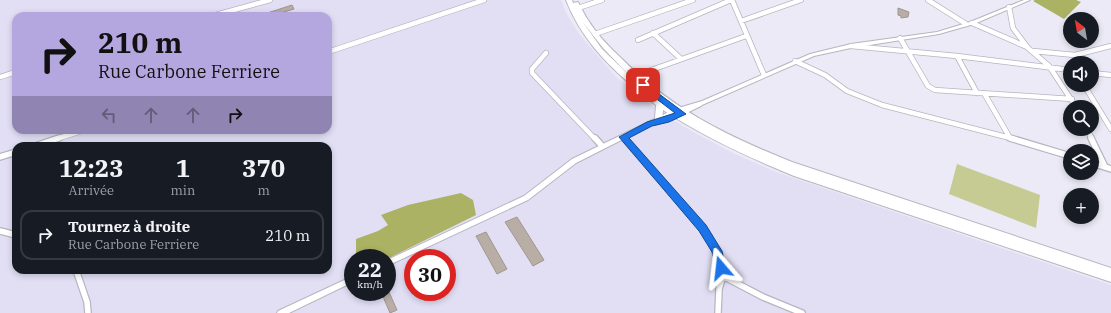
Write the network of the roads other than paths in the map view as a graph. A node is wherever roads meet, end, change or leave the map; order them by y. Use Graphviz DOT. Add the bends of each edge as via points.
graph roads {
  1 [pos="270,0"];
  2 [pos="484,0"];
  3 [pos="569,0"];
  4 [pos="574,0"];
  5 [pos="602,0"];
  6 [pos="693,0"];
  7 [pos="732,0"];
  8 [pos="801,0"];
  9 [pos="928,0"];
  10 [pos="1028,0"];
  11 [pos="1010,7"];
  12 [pos="578,8"];
  13 [pos="226,12"];
  14 [pos="741,21"];
  15 [pos="969,24"];
  16 [pos="653,33"];
  17 [pos="595,34"];
  18 [pos="746,36"];
  19 [pos="900,38"];
  20 [pos="638,40"];
  21 [pos="851,46"];
  22 [pos="1111,46"];
  23 [pos="1028,48"];
  24 [pos="332,51"];
  25 [pos="1033,51"];
  26 [pos="546,53"];
  27 [pos="909,53"];
  28 [pos="957,56"];
  29 [pos="681,59"];
  30 [pos="795,61"];
  31 [pos="1050,66"];
  32 [pos="1063,69"];
  33 [pos="643,72"];
  34 [pos="12,73"];
  35 [pos="1099,73"];
  36 [pos="764,75"];
  37 [pos="1111,75"];
  38 [pos="0,77"];
  39 [pos="1088,92"];
  40 [pos="977,93"];
  41 [pos="984,94"];
  42 [pos="1072,99"];
  43 [pos="660,104"];
  44 [pos="676,113"];
  45 [pos="659,118"];
  46 [pos="650,124"];
  47 [pos="1111,129"];
  48 [pos="72,134"];
  49 [pos="1090,136"];
  50 [pos="623,137"];
  51 [pos="1010,138"];
  52 [pos="48,142"];
  53 [pos="602,146"];
  54 [pos="12,153"];
  55 [pos="1063,154"];
  56 [pos="0,157"];
  57 [pos="1099,165"];
  58 [pos="1105,167"];
  59 [pos="1111,169"];
  60 [pos="0,231"];
  61 [pos="12,234"];
  62 [pos="396,259"];
  63 [pos="1064,259"];
  64 [pos="1111,272"];
  65 [pos="77,274"];
  66 [pos="723,276"];
  67 [pos="1111,278"];
  68 [pos="344,283"];
  69 [pos="88,313"];
  70 [pos="281,313"];
  71 [pos="718,313"];
  72 [pos="802,313"];
  1 -- 13 [label="street"];
  2 -- 24 [label="street"];
  3 -- 43 [label="main road" via="577,19 610,63"];
  4 -- 12 [label="main road"];
  5 -- 12 [label="street"];
  6 -- 17 [label="street"];
  7 -- 14 [label="street"];
  7 -- 16 [label="street"];
  8 -- 14 [label="street"];
  9 -- 15 [label="street"];
  10 -- 11 [label="street"];
  11 -- 15 [label="street"];
  11 -- 23 [label="street" via="1013,28"];
  12 -- 17 [label="main road"];
  14 -- 18 [label="street"];
  15 -- 19 [label="street" via="937,33"];
  15 -- 23 [label="street"];
  16 -- 20 [label="street"];
  16 -- 29 [label="street"];
  17 -- 44 [label="main road" via="617,61"];
  18 -- 29 [label="street"];
  18 -- 36 [label="street"];
  19 -- 21 [label="street"];
  19 -- 27 [label="street"];
  21 -- 27 [label="street"];
  21 -- 30 [label="street"];
  22 -- 25 [label="street" via="1075,55"];
  23 -- 25 [label="street"];
  25 -- 31 [label="street"];
  26 -- 53 [label="street" via="532,68 532,74"];
  27 -- 28 [label="street"];
  27 -- 40 [label="street" via="931,89"];
  28 -- 31 [label="street"];
  28 -- 40 [label="street"];
  29 -- 33 [label="street"];
  30 -- 36 [label="street"];
  30 -- 51 [label="street" via="825,75 847,91 875,102"];
  31 -- 32 [label="street"];
  31 -- 42 [label="street"];
  34 -- 38 [label="street"];
  35 -- 37 [label="street"];
  36 -- 44 [label="street"];
  39 -- 47 [label="street"];
  40 -- 41 [label="street"];
  41 -- 42 [label="street"];
  41 -- 51 [label="street"];
  43 -- 44 [label="main road"];
  43 -- 45 [label="main road"];
  44 -- 45 [label="street"];
  44 -- 46 [label="street"];
  44 -- 63 [label="main road" via="722,143 795,174"];
  45 -- 46 [label="street"];
  46 -- 50 [label="street"];
  48 -- 52 [label="street"];
  49 -- 58 [label="street"];
  50 -- 53 [label="street"];
  50 -- 66 [label="street" via="703,228 716,251"];
  51 -- 55 [label="street"];
  53 -- 62 [label="street" via="574,161 526,198"];
  54 -- 56 [label="street"];
  57 -- 58 [label="street"];
  58 -- 59 [label="street"];
  60 -- 61 [label="street"];
  63 -- 64 [label="main road"];
  63 -- 67 [label="main road"];
  65 -- 69 [label="street"];
  66 -- 71 [label="street" via="719,289"];
  66 -- 72 [label="street" via="763,297"];
  68 -- 70 [label="street"];
}
